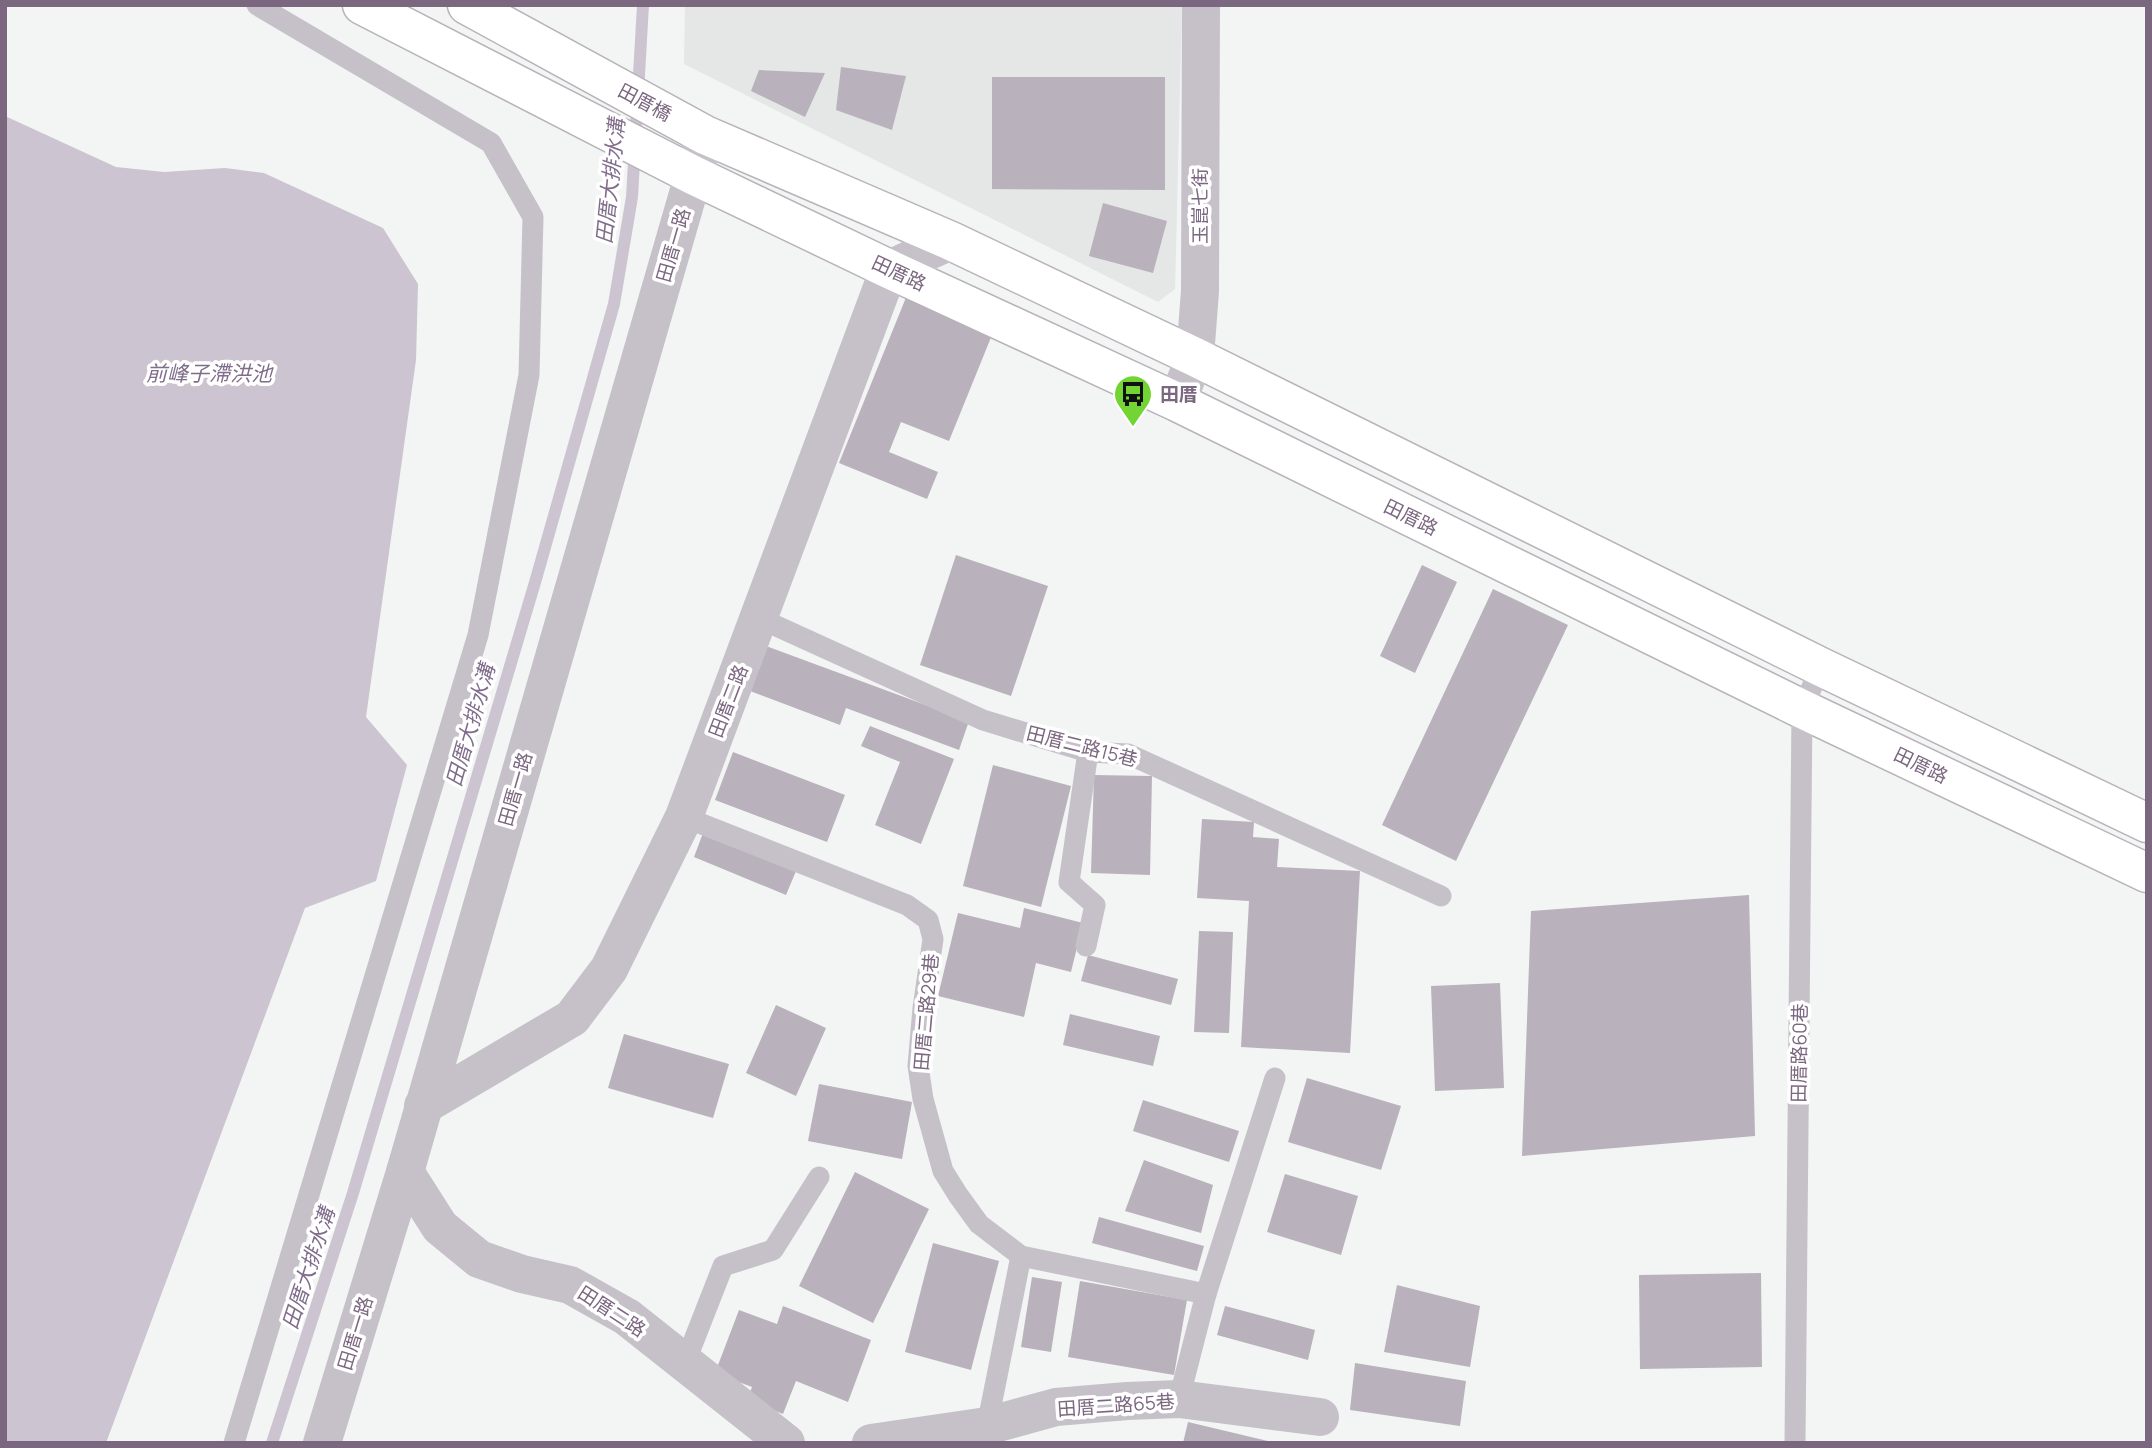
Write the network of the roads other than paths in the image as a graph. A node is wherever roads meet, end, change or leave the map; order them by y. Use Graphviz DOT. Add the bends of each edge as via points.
graph roads {
  1 [pos="257,5"];
  2 [pos="362,5"];
  3 [pos="467,5"];
  4 [pos="1201,5"];
  5 [pos="693,128"];
  6 [pos="684,169"];
  7 [pos="951,241"];
  8 [pos="888,268"];
  9 [pos="1195,357"];
  10 [pos="1177,402"];
  11 [pos="760,618"];
  12 [pos="1821,667"];
  13 [pos="1802,709"];
  14 [pos="1088,752"];
  15 [pos="684,817"];
  16 [pos="2147,823"];
  17 [pos="2147,873"];
  18 [pos="1441,896"];
  19 [pos="1086,946"];
  20 [pos="1275,1078"];
  21 [pos="423,1106"];
  22 [pos="405,1172"];
  23 [pos="819,1177"];
  24 [pos="1021,1256"];
  25 [pos="1206,1294"];
  26 [pos="685,1363"];
  27 [pos="1179,1399"];
  28 [pos="1320,1417"];
  29 [pos="987,1426"];
  30 [pos="234,1443"];
  31 [pos="322,1443"];
  32 [pos="786,1443"];
  33 [pos="871,1443"];
  34 [pos="1796,1443"];
  1 -- 30 [label="lane" via="491,143 533,217 529,374 478,635"];
  2 -- 6 [label="main road"];
  3 -- 5 [label="main road, 田厝橋"];
  4 -- 9 [label="street, 玉崑七街" via="1200,291"];
  5 -- 6 [label="street, 田厝一路"];
  5 -- 7 [label="main road"];
  6 -- 8 [label="main road, 田厝路"];
  6 -- 21 [label="street, 田厝一路"];
  7 -- 8 [label="street"];
  7 -- 9 [label="main road"];
  8 -- 10 [label="main road, 田厝路"];
  8 -- 11 [label="street, 田厝二路"];
  9 -- 10 [label="street, 玉崑七街"];
  9 -- 12 [label="main road"];
  10 -- 13 [label="main road, 田厝路"];
  11 -- 14 [label="lane, 田厝二路15巷" via="983,720"];
  11 -- 15 [label="street, 田厝二路"];
  12 -- 13 [label="lane, 田厝路60巷"];
  12 -- 16 [label="main road"];
  13 -- 17 [label="main road, 田厝路"];
  13 -- 34 [label="lane, 田厝路60巷"];
  14 -- 18 [label="lane, 田厝二路15巷" via="1128,754"];
  14 -- 19 [label="lane" via="1069,882 1096,905"];
  15 -- 21 [label="street, 田厝二路" via="609,969 572,1018"];
  15 -- 24 [label="lane, 田厝二路29巷" via="907,905 928,919 933,939 918,1066 923,1099 943,1171 979,1224"];
  20 -- 25 [label="lane"];
  21 -- 22 [label="street, 田厝一路"];
  22 -- 26 [label="street, 田厝二路" via="440,1227 479,1259 570,1284 627,1317"];
  22 -- 31 [label="street, 田厝一路"];
  23 -- 26 [label="lane" via="773,1250 723,1266"];
  24 -- 25 [label="lane, 田厝二路29巷"];
  24 -- 29 [label="lane"];
  25 -- 27 [label="lane"];
  26 -- 32 [label="street, 田厝二路"];
  27 -- 28 [label="street, 田厝二路65巷"];
  27 -- 29 [label="street, 田厝二路65巷" via="1056,1407"];
  29 -- 33 [label="street, 田厝二路65巷"];
}
